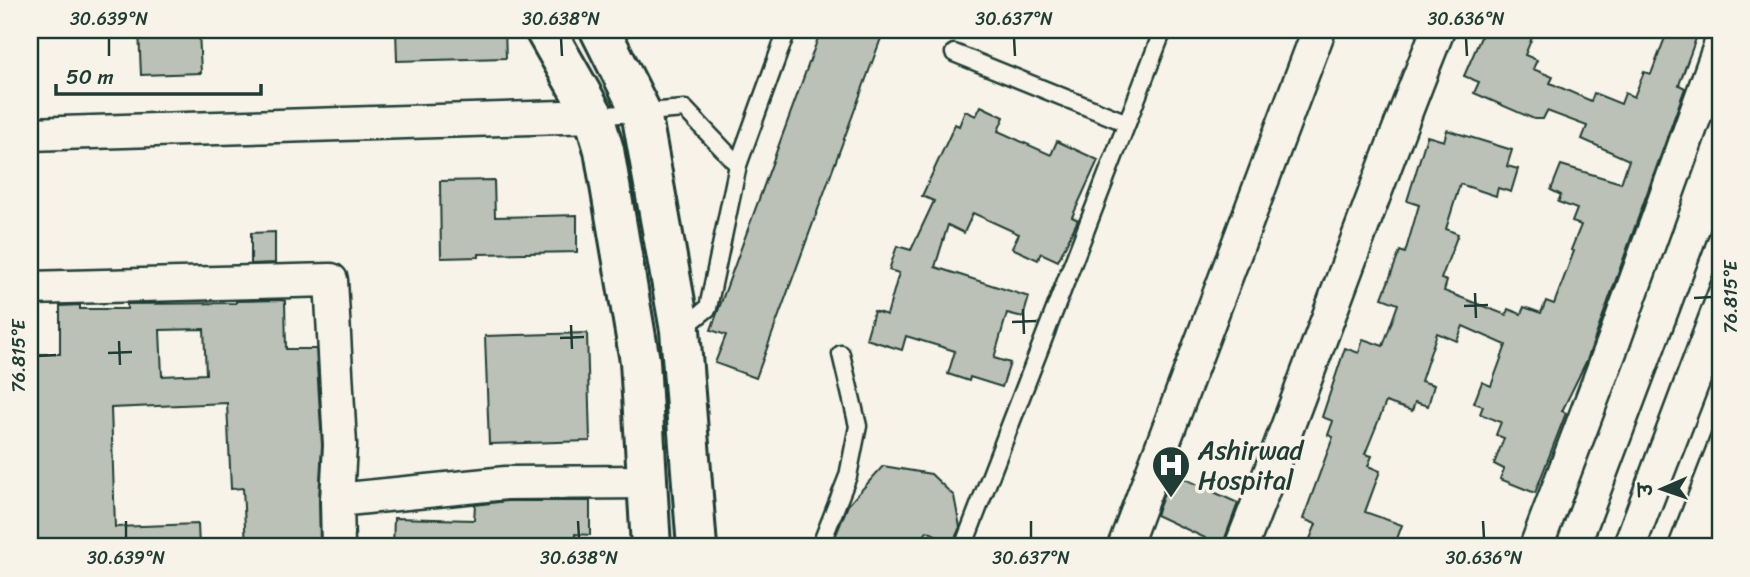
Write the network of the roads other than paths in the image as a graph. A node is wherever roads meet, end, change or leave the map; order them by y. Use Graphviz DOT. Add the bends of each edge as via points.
graph roads {
  1 [pos="545,30"];
  2 [pos="600,30"];
  3 [pos="787,30"];
  4 [pos="1163,30"];
  5 [pos="1320,30"];
  6 [pos="1438,30"];
  7 [pos="1720,46"];
  8 [pos="954,53"];
  9 [pos="641,112"];
  10 [pos="594,116"];
  11 [pos="1127,123"];
  12 [pos="30,134"];
  13 [pos="738,165"];
  14 [pos="1720,231"];
  15 [pos="30,288"];
  16 [pos="680,330"];
  17 [pos="841,354"];
  18 [pos="1720,385"];
  19 [pos="648,482"];
  20 [pos="337,499"];
  21 [pos="338,547"];
  22 [pos="651,547"];
  23 [pos="696,547"];
  24 [pos="820,547"];
  25 [pos="963,547"];
  26 [pos="1124,547"];
  27 [pos="1241,547"];
  28 [pos="1536,547"];
  29 [pos="1601,547"];
  30 [pos="1657,547"];
  1 -- 10 [label="main road"];
  2 -- 9 [label="main road"];
  3 -- 13 [label="lane"];
  4 -- 11 [label="lane"];
  5 -- 26 [label="street"];
  6 -- 27 [label="street"];
  7 -- 28 [label="street"];
  8 -- 11 [label="lane"];
  9 -- 10 [label="lane"];
  9 -- 13 [label="lane" via="685,109"];
  9 -- 16 [label="main road"];
  10 -- 12 [label="street"];
  10 -- 19 [label="main road" via="604,150 640,361"];
  11 -- 25 [label="lane"];
  13 -- 16 [label="lane" via="708,308"];
  14 -- 29 [label="lane"];
  15 -- 20 [label="street" via="331,280 339,432"];
  16 -- 23 [label="main road"];
  17 -- 24 [label="lane" via="858,426 848,476"];
  18 -- 30 [label="lane"];
  19 -- 20 [label="street" via="506,483"];
  19 -- 22 [label="main road"];
  20 -- 21 [label="street"];
}
